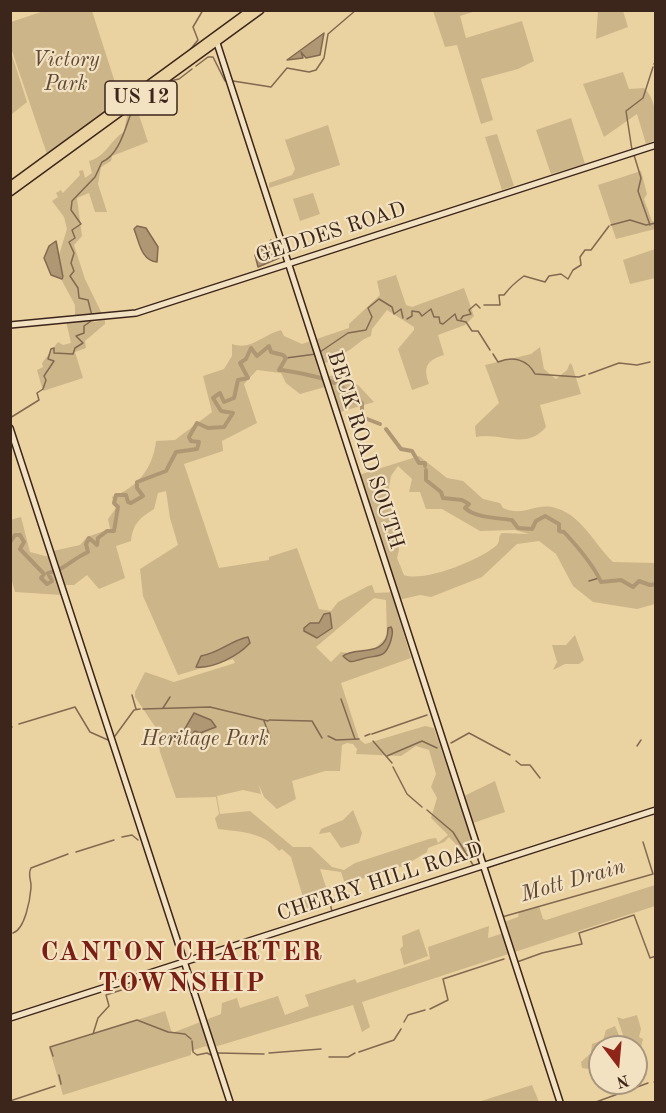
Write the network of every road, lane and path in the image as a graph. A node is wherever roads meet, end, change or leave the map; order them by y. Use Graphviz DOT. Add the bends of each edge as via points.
graph roads {
  1 [pos="251,10"];
  2 [pos="260,10"];
  3 [pos="238,21"];
  4 [pos="236,29"];
  5 [pos="217,40"];
  6 [pos="107,119"];
  7 [pos="98,122"];
  8 [pos="88,136"];
  9 [pos="656,145"];
  10 [pos="12,188"];
  11 [pos="289,264"];
  12 [pos="10,325"];
  13 [pos="10,428"];
  14 [pos="656,810"];
  15 [pos="482,867"];
  16 [pos="184,963"];
  17 [pos="10,1018"];
  18 [pos="231,1102"];
  19 [pos="560,1102"];
  1 -- 3 [label="main road, US 12"];
  2 -- 4 [label="main road, US 12"];
  3 -- 4 [label="main road"];
  3 -- 5 [label="main road, US 12"];
  4 -- 5 [label="main road, US 12"];
  5 -- 6 [label="main road, US 12"];
  5 -- 11 [label="main road, BECK ROAD SOUTH"];
  6 -- 7 [label="main road, US 12"];
  6 -- 8 [label="main road, US 12"];
  7 -- 8 [label="main road" via="100,126"];
  7 -- 10 [label="main road, US 12"];
  8 -- 10 [label="main road, US 12"];
  9 -- 11 [label="main road, GEDDES ROAD"];
  11 -- 12 [label="main road, GEDDES ROAD" via="138,313"];
  11 -- 15 [label="main road, BECK ROAD SOUTH"];
  13 -- 16 [label="main road"];
  14 -- 15 [label="main road, CHERRY HILL ROAD"];
  15 -- 16 [label="main road, CHERRY HILL ROAD"];
  15 -- 19 [label="main road, BECK ROAD SOUTH"];
  16 -- 17 [label="main road, CHERRY HILL ROAD"];
  16 -- 18 [label="main road"];
}
